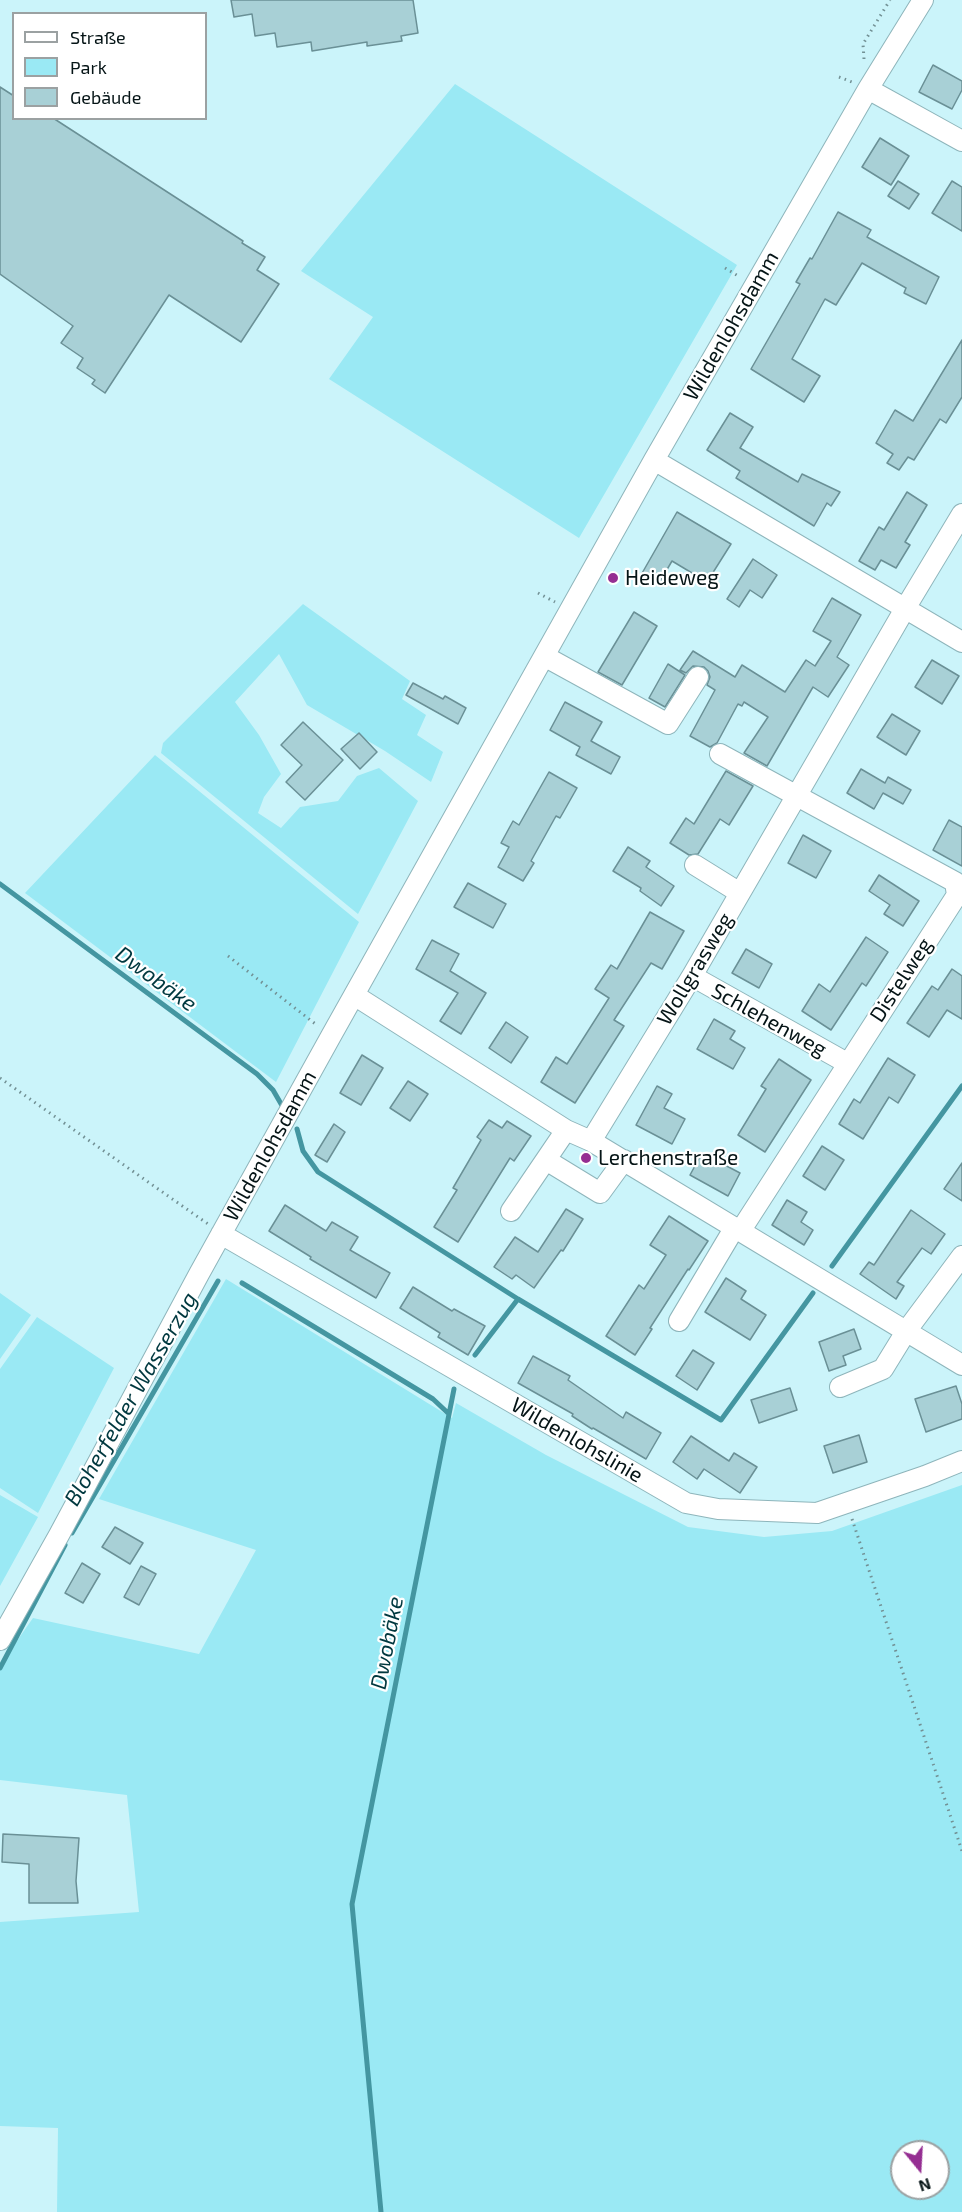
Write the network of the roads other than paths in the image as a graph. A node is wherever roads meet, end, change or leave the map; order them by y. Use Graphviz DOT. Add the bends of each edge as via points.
graph roads {
  1 [pos="923,0"];
  2 [pos="872,81"];
  3 [pos="962,141"];
  4 [pos="654,460"];
  5 [pos="962,514"];
  6 [pos="906,607"];
  7 [pos="962,642"];
  8 [pos="544,656"];
  9 [pos="698,677"];
  10 [pos="720,754"];
  11 [pos="797,795"];
  12 [pos="695,865"];
  13 [pos="740,892"];
  14 [pos="692,976"];
  15 [pos="354,996"];
  16 [pos="847,1063"];
  17 [pos="566,1130"];
  18 [pos="591,1141"];
  19 [pos="546,1160"];
  20 [pos="624,1160"];
  21 [pos="511,1211"];
  22 [pos="738,1228"];
  23 [pos="221,1234"];
  24 [pos="962,1256"];
  25 [pos="679,1321"];
  26 [pos="907,1330"];
  27 [pos="962,1365"];
  28 [pos="840,1387"];
  29 [pos="962,1461"];
  30 [pos="0,1640"];
  1 -- 2 [label="street, Wildenlohsdamm"];
  2 -- 3 [label="street"];
  2 -- 4 [label="street, Wildenlohsdamm"];
  4 -- 6 [label="street"];
  4 -- 8 [label="street, Wildenlohsdamm"];
  5 -- 6 [label="street, Wollgrasweg"];
  6 -- 7 [label="street"];
  6 -- 11 [label="street, Wollgrasweg"];
  8 -- 9 [label="street" via="668,724"];
  8 -- 15 [label="street, Wildenlohsdamm"];
  10 -- 11 [label="street"];
  11 -- 13 [label="street, Wollgrasweg"];
  11 -- 16 [label="street, Distelweg" via="955,882 957,894"];
  12 -- 13 [label="street"];
  13 -- 14 [label="street, Wollgrasweg"];
  14 -- 16 [label="street, Schlehenweg"];
  14 -- 18 [label="street, Wollgrasweg"];
  15 -- 17 [label="street"];
  15 -- 23 [label="street, Wildenlohsdamm"];
  16 -- 22 [label="street, Distelweg"];
  17 -- 18 [label="street"];
  17 -- 19 [label="street"];
  18 -- 20 [label="street"];
  19 -- 20 [label="street" via="600,1194"];
  19 -- 21 [label="street"];
  20 -- 22 [label="street"];
  22 -- 25 [label="street"];
  22 -- 26 [label="street"];
  23 -- 29 [label="street, Wildenlohslinie" via="686,1503 718,1509 817,1513"];
  23 -- 30 [label="street, Wildenlohsdamm"];
  24 -- 26 [label="street"];
  26 -- 27 [label="street"];
  26 -- 28 [label="street" via="883,1369"];
}
